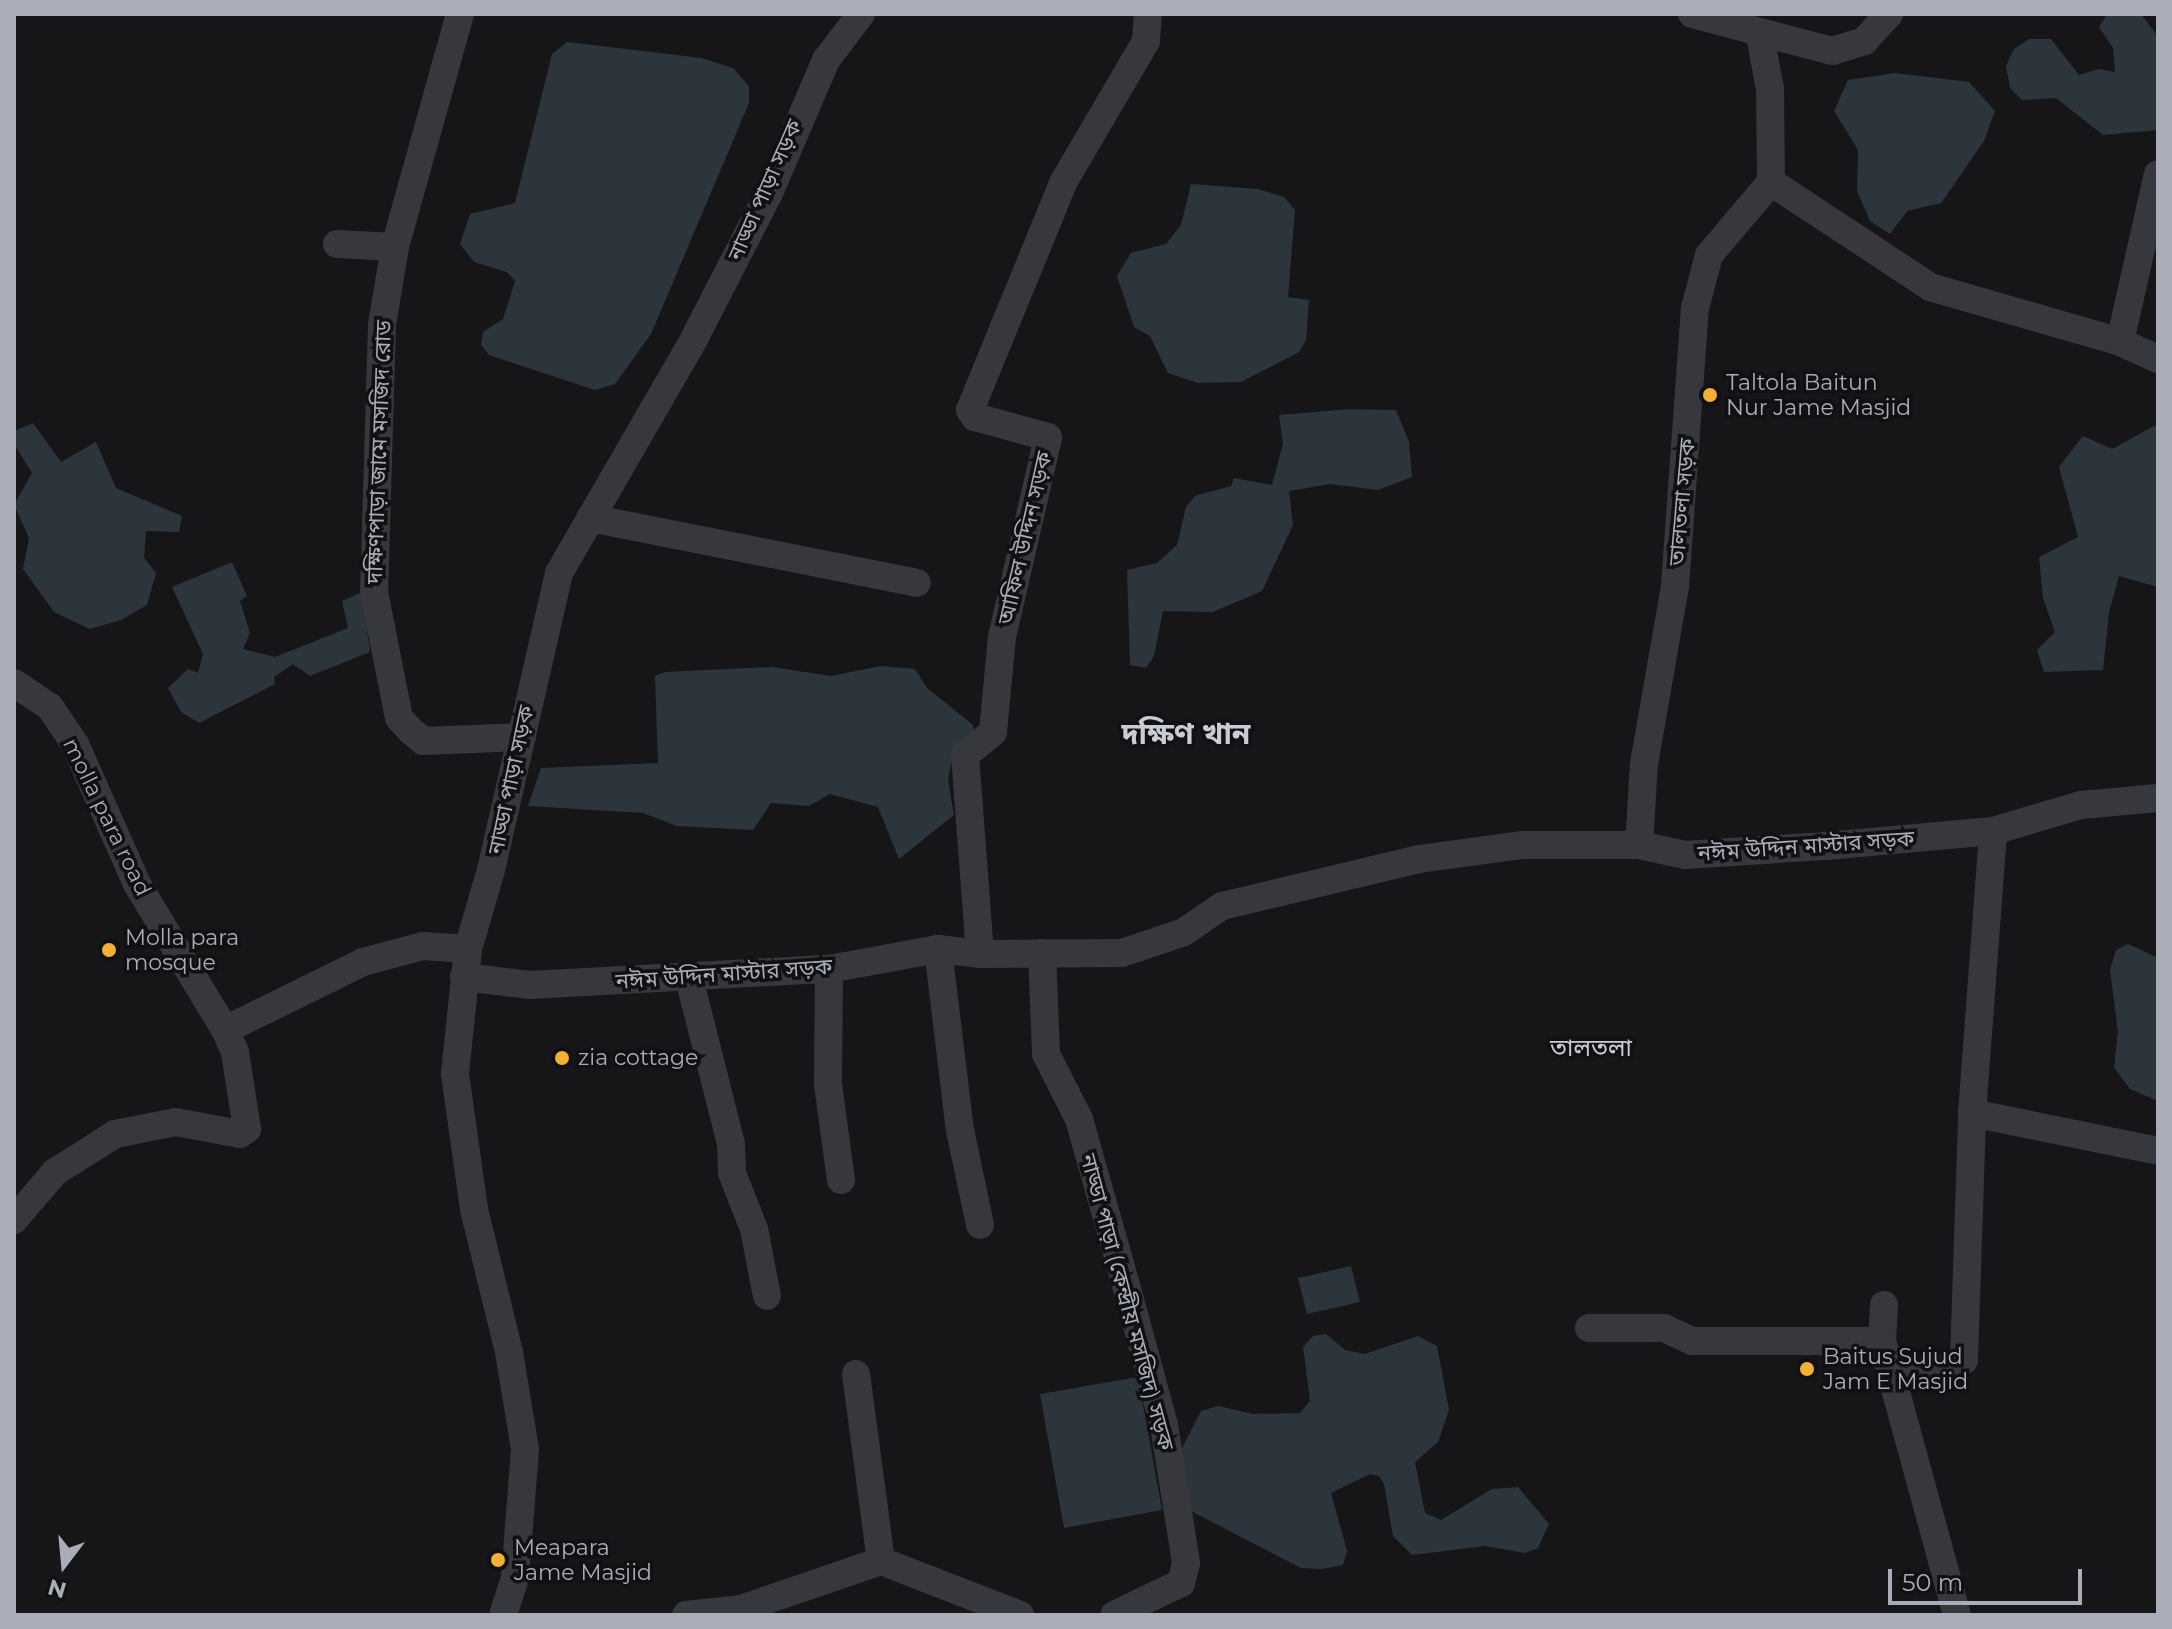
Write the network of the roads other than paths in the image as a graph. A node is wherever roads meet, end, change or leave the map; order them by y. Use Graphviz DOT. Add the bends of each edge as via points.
graph roads {
  1 [pos="460,14"];
  2 [pos="861,14"];
  3 [pos="1148,14"];
  4 [pos="1692,14"];
  5 [pos="1889,14"];
  6 [pos="1760,35"];
  7 [pos="2158,174"];
  8 [pos="1771,182"];
  9 [pos="337,244"];
  10 [pos="395,247"];
  11 [pos="2120,342"];
  12 [pos="2158,359"];
  13 [pos="590,518"];
  14 [pos="917,583"];
  15 [pos="14,683"];
  16 [pos="522,737"];
  17 [pos="2158,798"];
  18 [pos="1993,831"];
  19 [pos="1639,845"];
  20 [pos="938,949"];
  21 [pos="1042,953"];
  22 [pos="980,954"];
  23 [pos="466,963"];
  24 [pos="829,969"];
  25 [pos="689,978"];
  26 [pos="225,1030"];
  27 [pos="1972,1113"];
  28 [pos="2158,1151"];
  29 [pos="841,1180"];
  30 [pos="14,1220"];
  31 [pos="980,1225"];
  32 [pos="767,1296"];
  33 [pos="1884,1305"];
  34 [pos="1589,1328"];
  35 [pos="1882,1341"];
  36 [pos="856,1374"];
  37 [pos="1894,1384"];
  38 [pos="881,1561"];
  39 [pos="503,1615"];
  40 [pos="686,1615"];
  41 [pos="1020,1615"];
  42 [pos="1114,1615"];
  43 [pos="1957,1615"];
  1 -- 10 [label="street, দক্ষিণপাড়া জামে মসজিদ রোড"];
  2 -- 13 [label="street, নাড্ডা পাড়া সড়ক" via="826,60 769,193 695,337"];
  3 -- 22 [label="street, আফিল উদ্দিন সড়ক" via="1146,41 1064,181 970,410 975,417 1048,437 1002,637 993,732 965,755"];
  4 -- 6 [label="street"];
  5 -- 6 [label="street" via="1847,50"];
  6 -- 8 [label="street" via="1770,89"];
  7 -- 11 [label="street"];
  8 -- 11 [label="street" via="1930,287"];
  8 -- 19 [label="street, তালতলা সড়ক" via="1709,255 1695,308 1675,586 1644,764"];
  9 -- 10 [label="street"];
  10 -- 16 [label="street, দক্ষিণপাড়া জামে মসজিদ রোড" via="382,325 374,592 399,718 423,741"];
  11 -- 12 [label="street"];
  13 -- 14 [label="street"];
  13 -- 16 [label="street, নাড্ডা পাড়া সড়ক" via="559,573"];
  15 -- 26 [label="street, molla para road" via="50,707 75,744 137,884"];
  16 -- 23 [label="street, নাড্ডা পাড়া সড়ক"];
  17 -- 18 [label="street, নঈম উদ্দিন মাস্টার সড়ক" via="2081,805"];
  18 -- 19 [label="street, নঈম উদ্দিন মাস্টার সড়ক" via="1685,855"];
  18 -- 27 [label="street"];
  19 -- 21 [label="street, নঈম উদ্দিন মাস্টার সড়ক" via="1523,845 1419,859 1222,906 1184,932 1122,953"];
  20 -- 22 [label="street, নঈম উদ্দিন মাস্টার সড়ক"];
  20 -- 24 [label="street, নঈম উদ্দিন মাস্টার সড়ক"];
  20 -- 31 [label="street" via="960,1130"];
  21 -- 22 [label="street, নঈম উদ্দিন মাস্টার সড়ক"];
  21 -- 42 [label="street, নাড্ডা পাড়া (কেন্দ্রীয় মসজিদ) সড়ক" via="1046,1054 1079,1119 1126,1285 1164,1425 1186,1563 1181,1583"];
  23 -- 25 [label="street, নঈম উদ্দিন মাস্টার সড়ক" via="530,985"];
  23 -- 26 [label="street" via="423,946 363,962"];
  23 -- 39 [label="street, নাড্ডা পাড়া সড়ক" via="455,1073 462,1134 525,1449 515,1577"];
  24 -- 25 [label="street, নঈম উদ্দিন মাস্টার সড়ক"];
  24 -- 29 [label="street" via="828,1084"];
  25 -- 32 [label="street" via="731,1144 732,1173 754,1229"];
  26 -- 30 [label="street, molla para road" via="235,1052 247,1129 240,1134 176,1122 115,1134 55,1172"];
  27 -- 28 [label="street"];
  27 -- 37 [label="street" via="1964,1360"];
  33 -- 35 [label="street"];
  34 -- 35 [label="street" via="1664,1328 1692,1341"];
  35 -- 37 [label="street"];
  36 -- 38 [label="street"];
  37 -- 43 [label="street"];
  38 -- 40 [label="street" via="741,1609"];
  38 -- 41 [label="street"];
}
